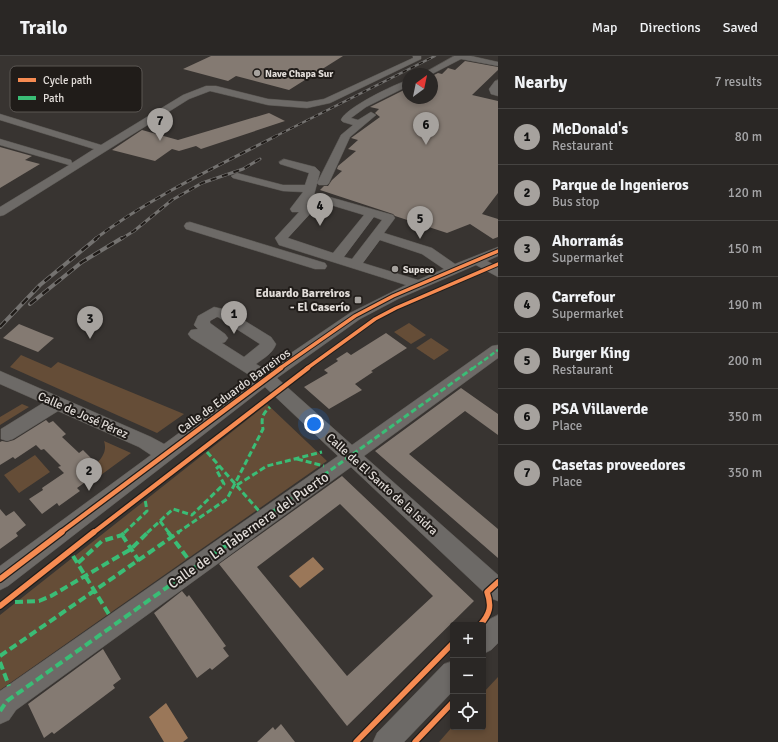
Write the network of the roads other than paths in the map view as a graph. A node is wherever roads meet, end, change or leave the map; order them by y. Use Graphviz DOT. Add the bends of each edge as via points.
graph roads {
  1 [pos="418,56"];
  2 [pos="457,58"];
  3 [pos="498,64"];
  4 [pos="438,68"];
  5 [pos="498,83"];
  6 [pos="402,86"];
  7 [pos="498,93"];
  8 [pos="371,115"];
  9 [pos="0,117"];
  10 [pos="360,124"];
  11 [pos="0,127"];
  12 [pos="0,142"];
  13 [pos="103,149"];
  14 [pos="67,162"];
  15 [pos="284,162"];
  16 [pos="237,176"];
  17 [pos="323,183"];
  18 [pos="308,190"];
  19 [pos="0,202"];
  20 [pos="0,212"];
  21 [pos="371,213"];
  22 [pos="190,226"];
  23 [pos="377,235"];
  24 [pos="262,249"];
  25 [pos="498,251"];
  26 [pos="336,259"];
  27 [pos="476,260"];
  28 [pos="355,265"];
  29 [pos="454,270"];
  30 [pos="498,274"];
  31 [pos="412,288"];
  32 [pos="196,334"];
  33 [pos="498,350"];
  34 [pos="0,378"];
  35 [pos="266,378"];
  36 [pos="54,402"];
  37 [pos="3,432"];
  38 [pos="164,454"];
  39 [pos="352,456"];
  40 [pos="0,579"];
  41 [pos="498,590"];
  42 [pos="498,627"];
  43 [pos="486,639"];
  44 [pos="450,676"];
  45 [pos="0,711"];
  46 [pos="386,742"];
  1 -- 13 [label="street" via="417,59 327,101 307,105 268,102 209,88 186,97"];
  2 -- 3 [label="street"];
  2 -- 4 [label="street"];
  5 -- 7 [label="street" via="493,89"];
  6 -- 10 [label="street" via="363,105 346,120"];
  8 -- 10 [label="street"];
  9 -- 13 [label="street"];
  10 -- 17 [label="street" via="346,135"];
  11 -- 14 [label="street" via="82,152"];
  12 -- 14 [label="street"];
  13 -- 20 [label="street"];
  14 -- 19 [label="street"];
  15 -- 18 [label="street" via="315,172"];
  16 -- 18 [label="street" via="283,188"];
  18 -- 24 [label="street" via="307,196"];
  21 -- 23 [label="street" via="389,218"];
  21 -- 26 [label="street"];
  21 -- 26 [label="street" via="319,198 281,238 284,242"];
  22 -- 24 [label="street"];
  23 -- 28 [label="street"];
  23 -- 29 [label="street" via="427,252"];
  24 -- 31 [label="street"];
  25 -- 27 [label="street, Calle de Eduardo Barreiros"];
  26 -- 28 [label="street"];
  27 -- 29 [label="street, Calle de Eduardo Barreiros"];
  27 -- 30 [label="street"];
  28 -- 31 [label="street"];
  29 -- 31 [label="street, Calle de Eduardo Barreiros"];
  31 -- 35 [label="street, Calle de Eduardo Barreiros" via="355,316"];
  32 -- 35 [label="street, Calle de El Santo de la Isidra"];
  33 -- 39 [label="street, Calle de La Tabernera del Puerto" via="370,440"];
  34 -- 36 [label="street, Calle de José Pérez"];
  35 -- 38 [label="street, Calle de Eduardo Barreiros"];
  35 -- 39 [label="street, Calle de El Santo de la Isidra"];
  36 -- 37 [label="street"];
  36 -- 38 [label="street, Calle de José Pérez" via="145,442"];
  38 -- 40 [label="street, Calle de Eduardo Barreiros"];
  39 -- 41 [label="street, Calle de El Santo de la Isidra"];
  39 -- 45 [label="street, Calle de La Tabernera del Puerto" via="7,701"];
  42 -- 43 [label="street"];
  44 -- 46 [label="street"];
}
